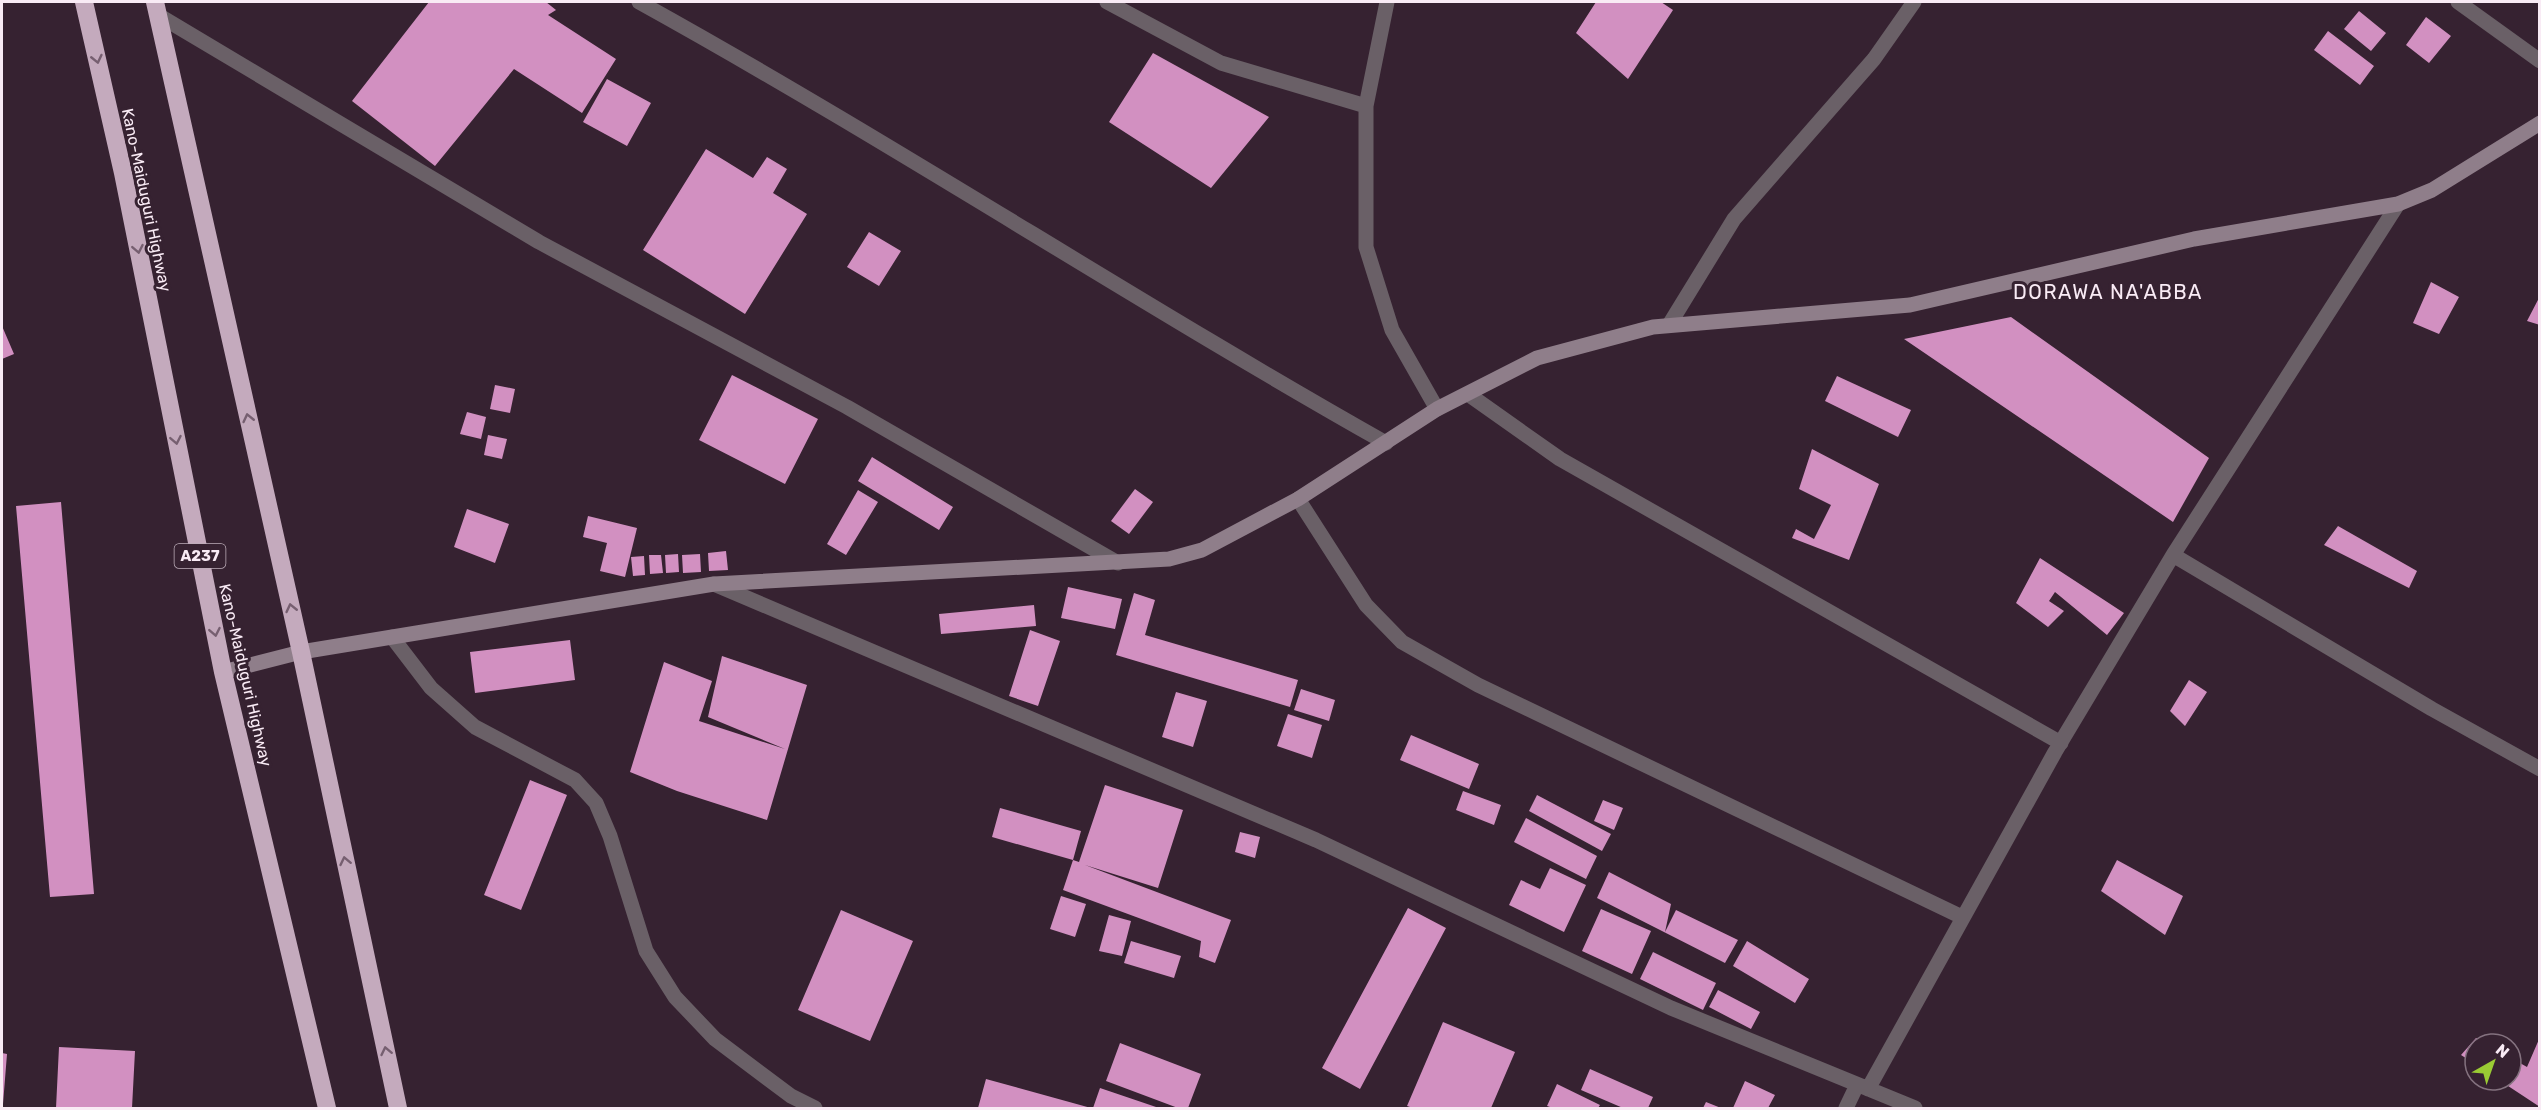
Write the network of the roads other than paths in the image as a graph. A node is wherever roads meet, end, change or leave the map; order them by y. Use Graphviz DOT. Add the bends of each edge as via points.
graph roads {
  1 [pos="84,2"];
  2 [pos="639,2"];
  3 [pos="1107,2"];
  4 [pos="1387,2"];
  5 [pos="1914,2"];
  6 [pos="2458,2"];
  7 [pos="156,8"];
  8 [pos="2540,61"];
  9 [pos="1366,106"];
  10 [pos="2540,123"];
  11 [pos="2398,204"];
  12 [pos="1669,326"];
  13 [pos="1468,394"];
  14 [pos="1437,409"];
  15 [pos="1386,443"];
  16 [pos="1298,499"];
  17 [pos="2173,555"];
  18 [pos="1118,563"];
  19 [pos="714,584"];
  20 [pos="392,637"];
  21 [pos="301,652"];
  22 [pos="223,672"];
  23 [pos="2061,743"];
  24 [pos="2540,769"];
  25 [pos="1962,917"];
  26 [pos="1863,1087"];
  27 [pos="327,1108"];
  28 [pos="398,1108"];
  29 [pos="815,1108"];
  30 [pos="1846,1108"];
  31 [pos="1915,1108"];
  1 -- 22 [label="highway, Kano-Maiduguri Highway / A237, one-way" via="123,173"];
  2 -- 15 [label="street" via="741,59 1247,365"];
  3 -- 9 [label="street" via="1221,63"];
  4 -- 9 [label="street"];
  5 -- 12 [label="street" via="1874,59 1734,219"];
  6 -- 8 [label="street"];
  7 -- 18 [label="street" via="539,242 847,407"];
  21 -- 7 [label="highway, one-way"];
  9 -- 14 [label="street" via="1366,248 1392,330"];
  10 -- 11 [label="main road" via="2432,190"];
  11 -- 12 [label="main road" via="2194,239 1910,305"];
  11 -- 17 [label="street"];
  12 -- 13 [label="main road" via="1537,358"];
  13 -- 14 [label="main road"];
  13 -- 23 [label="street" via="1560,459"];
  14 -- 15 [label="main road"];
  15 -- 16 [label="main road"];
  16 -- 18 [label="main road" via="1202,550 1169,559"];
  16 -- 25 [label="street" via="1366,605 1402,642 1478,685"];
  17 -- 23 [label="street"];
  17 -- 24 [label="street"];
  18 -- 19 [label="main road"];
  19 -- 20 [label="main road"];
  19 -- 26 [label="street" via="1316,840 1671,1008"];
  20 -- 21 [label="main road"];
  20 -- 29 [label="street" via="431,688 475,727 575,780 596,803 646,951 675,997 715,1039 791,1096"];
  21 -- 22 [label="main road"];
  28 -- 21 [label="highway, one-way"];
  22 -- 27 [label="highway, Kano-Maiduguri Highway / A237"];
  23 -- 25 [label="street"];
  25 -- 26 [label="street"];
  26 -- 30 [label="street"];
  26 -- 31 [label="street"];
}
